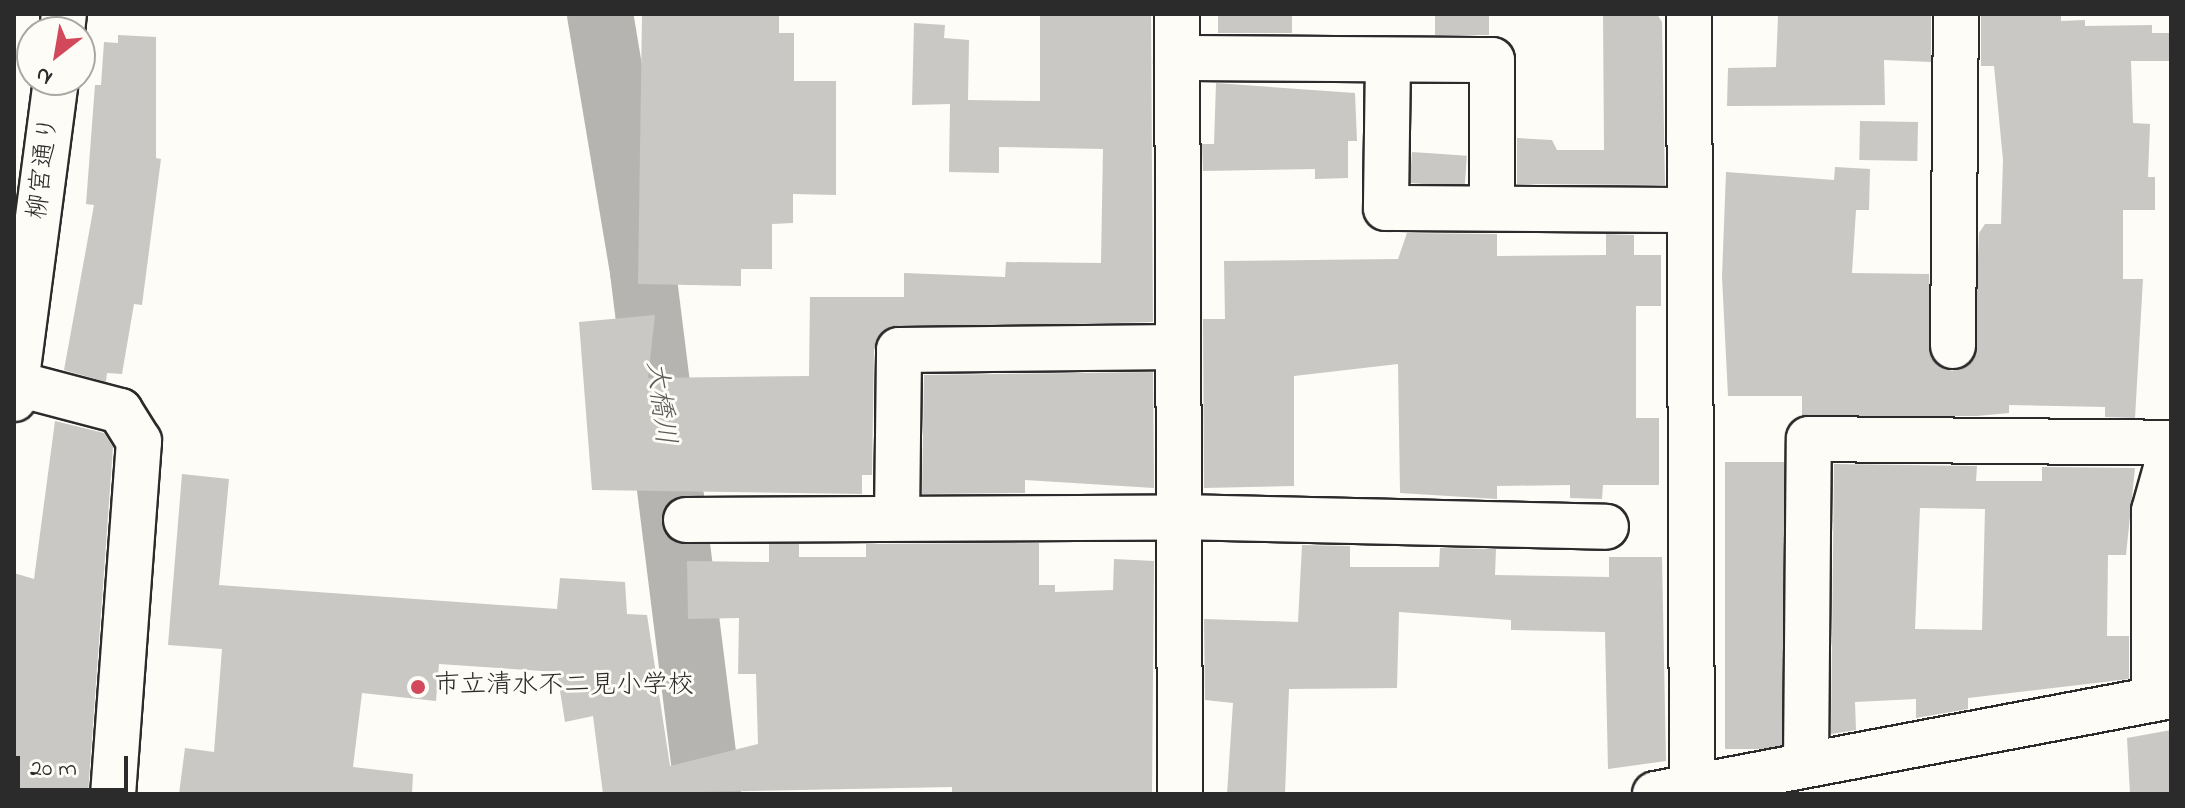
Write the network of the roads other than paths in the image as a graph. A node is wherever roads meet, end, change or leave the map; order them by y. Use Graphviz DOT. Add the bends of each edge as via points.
graph roads {
  1 [pos="1177,14"];
  2 [pos="1689,14"];
  3 [pos="1956,14"];
  4 [pos="1177,58"];
  5 [pos="1388,60"];
  6 [pos="54,96"];
  7 [pos="1492,208"];
  8 [pos="1689,210"];
  9 [pos="1953,346"];
  10 [pos="1178,347"];
  11 [pos="15,389"];
  12 [pos="2171,443"];
  13 [pos="2171,450"];
  14 [pos="1179,517"];
  15 [pos="897,518"];
  16 [pos="686,520"];
  17 [pos="1606,527"];
  18 [pos="2163,698"];
  19 [pos="1806,762"];
  20 [pos="1680,791"];
  21 [pos="113,794"];
  22 [pos="1180,794"];
  1 -- 4 [label="street"];
  2 -- 8 [label="street"];
  3 -- 9 [label="street"];
  4 -- 5 [label="street"];
  4 -- 10 [label="street"];
  5 -- 7 [label="street" via="1492,60"];
  5 -- 7 [label="street" via="1386,208"];
  6 -- 11 [label="street, 柳宮通り"];
  7 -- 8 [label="street"];
  8 -- 20 [label="street"];
  10 -- 14 [label="street"];
  10 -- 15 [label="street" via="899,350"];
  11 -- 21 [label="street" via="120,411 139,441"];
  12 -- 19 [label="street" via="1809,439"];
  13 -- 18 [label="street" via="2154,511"];
  14 -- 15 [label="street"];
  14 -- 17 [label="street"];
  14 -- 22 [label="street"];
  15 -- 16 [label="street"];
  18 -- 19 [label="street"];
  19 -- 20 [label="street"];
}
